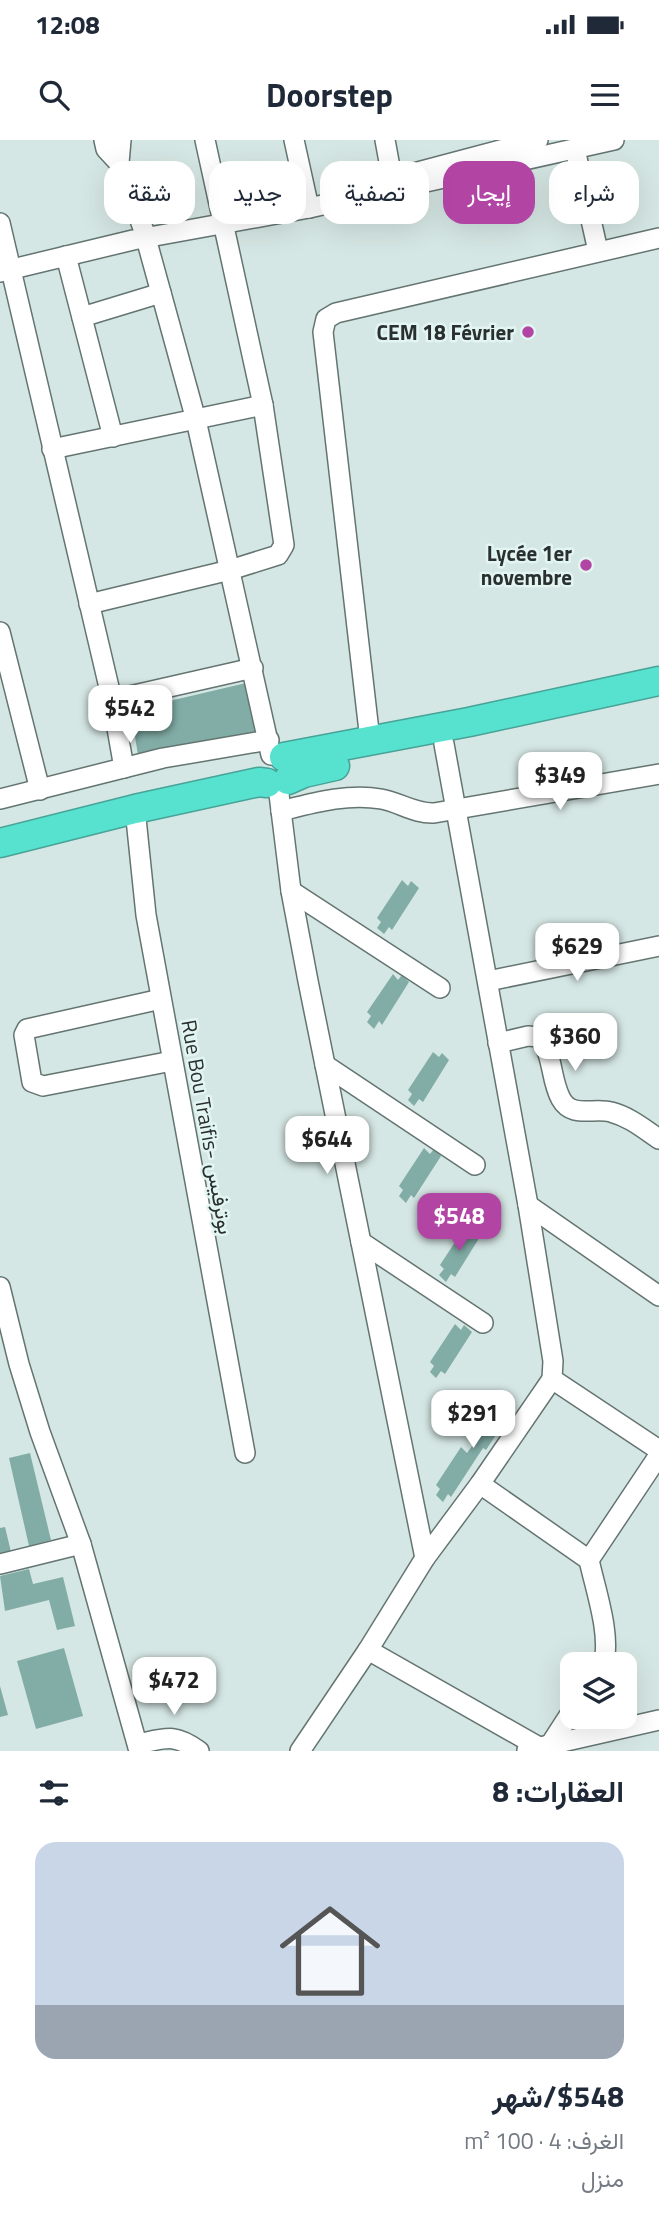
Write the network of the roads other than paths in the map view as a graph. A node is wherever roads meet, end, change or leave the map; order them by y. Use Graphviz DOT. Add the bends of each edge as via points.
graph roads {
  1 [pos="104,140"];
  2 [pos="121,140"];
  3 [pos="205,140"];
  4 [pos="294,140"];
  5 [pos="385,140"];
  6 [pos="538,140"];
  7 [pos="614,140"];
  8 [pos="575,149"];
  9 [pos="488,155"];
  10 [pos="117,161"];
  11 [pos="119,161"];
  12 [pos="210,161"];
  13 [pos="389,161"];
  14 [pos="429,169"];
  15 [pos="320,198"];
  16 [pos="307,202"];
  17 [pos="0,223"];
  18 [pos="209,223"];
  19 [pos="137,224"];
  20 [pos="224,224"];
  21 [pos="141,236"];
  22 [pos="659,238"];
  23 [pos="598,251"];
  24 [pos="66,256"];
  25 [pos="5,271"];
  26 [pos="161,293"];
  27 [pos="82,317"];
  28 [pos="263,405"];
  29 [pos="196,420"];
  30 [pos="113,437"];
  31 [pos="52,449"];
  32 [pos="230,570"];
  33 [pos="89,604"];
  34 [pos="0,632"];
  35 [pos="253,668"];
  36 [pos="5,673"];
  37 [pos="659,681"];
  38 [pos="659,696"];
  39 [pos="112,700"];
  40 [pos="370,740"];
  41 [pos="444,744"];
  42 [pos="124,768"];
  43 [pos="275,772"];
  44 [pos="659,774"];
  45 [pos="40,790"];
  46 [pos="0,799"];
  47 [pos="135,809"];
  48 [pos="455,810"];
  49 [pos="0,823"];
  50 [pos="0,843"];
  51 [pos="291,891"];
  52 [pos="659,946"];
  53 [pos="488,981"];
  54 [pos="440,988"];
  55 [pos="161,999"];
  56 [pos="498,1043"];
  57 [pos="172,1061"];
  58 [pos="325,1065"];
  59 [pos="659,1139"];
  60 [pos="475,1166"];
  61 [pos="528,1205"];
  62 [pos="361,1242"];
  63 [pos="0,1287"];
  64 [pos="659,1296"];
  65 [pos="483,1322"];
  66 [pos="9,1367"];
  67 [pos="552,1379"];
  68 [pos="245,1452"];
  69 [pos="659,1452"];
  70 [pos="480,1485"];
  71 [pos="81,1544"];
  72 [pos="425,1558"];
  73 [pos="589,1560"];
  74 [pos="0,1564"];
  75 [pos="368,1650"];
  76 [pos="606,1652"];
  77 [pos="659,1720"];
  78 [pos="560,1726"];
  79 [pos="139,1748"];
  80 [pos="541,1748"];
  81 [pos="200,1751"];
  82 [pos="300,1751"];
  1 -- 10 [label="street"];
  2 -- 11 [label="street"];
  3 -- 12 [label="street"];
  4 -- 16 [label="street"];
  5 -- 13 [label="street"];
  6 -- 9 [label="street"];
  7 -- 8 [label="street"];
  8 -- 9 [label="street"];
  8 -- 23 [label="street"];
  9 -- 14 [label="street"];
  9 -- 16 [label="street"];
  15 -- 16 [label="street"];
  17 -- 25 [label="street"];
  18 -- 21 [label="street"];
  19 -- 21 [label="street"];
  20 -- 28 [label="street"];
  21 -- 24 [label="street"];
  21 -- 26 [label="street"];
  22 -- 23 [label="street"];
  23 -- 40 [label="street" via="326,319 323,332"];
  24 -- 25 [label="street"];
  24 -- 27 [label="street"];
  25 -- 31 [label="street"];
  26 -- 27 [label="street"];
  26 -- 29 [label="street"];
  27 -- 30 [label="street"];
  28 -- 29 [label="street"];
  28 -- 32 [label="street" via="284,545 278,555"];
  29 -- 30 [label="street"];
  29 -- 32 [label="street"];
  30 -- 31 [label="street"];
  31 -- 33 [label="street"];
  32 -- 33 [label="street"];
  32 -- 35 [label="street"];
  33 -- 39 [label="street"];
  34 -- 36 [label="street"];
  35 -- 39 [label="street"];
  35 -- 43 [label="street"];
  36 -- 45 [label="street"];
  37 -- 40 [label="highway"];
  38 -- 41 [label="highway"];
  39 -- 42 [label="street"];
  40 -- 43 [label="highway"];
  41 -- 43 [label="highway" via="304,773"];
  41 -- 48 [label="street"];
  42 -- 43 [label="street" via="176,755"];
  42 -- 45 [label="street"];
  43 -- 47 [label="highway" via="259,782"];
  43 -- 48 [label="street" via="420,813"];
  43 -- 49 [label="highway"];
  43 -- 51 [label="street"];
  44 -- 48 [label="street"];
  45 -- 46 [label="street"];
  47 -- 50 [label="highway"];
  47 -- 55 [label="street, Rue Bou Traifis- بوترفيس"];
  48 -- 53 [label="street"];
  51 -- 54 [label="street"];
  51 -- 58 [label="street"];
  52 -- 53 [label="street"];
  53 -- 56 [label="street"];
  55 -- 57 [label="street, Rue Bou Traifis- بوترفيس"];
  55 -- 57 [label="street" via="27,1029 24,1035 32,1082 43,1086"];
  56 -- 59 [label="street" via="539,1037 546,1046 561,1100 570,1109 618,1114"];
  56 -- 61 [label="street"];
  57 -- 68 [label="street, Rue Bou Traifis- بوترفيس"];
  58 -- 60 [label="street"];
  58 -- 62 [label="street"];
  61 -- 64 [label="street"];
  61 -- 67 [label="street"];
  62 -- 65 [label="street"];
  62 -- 72 [label="street"];
  63 -- 66 [label="street"];
  66 -- 71 [label="street"];
  67 -- 69 [label="street"];
  67 -- 70 [label="street"];
  69 -- 73 [label="street"];
  70 -- 72 [label="street"];
  70 -- 73 [label="street"];
  71 -- 74 [label="street"];
  71 -- 79 [label="street"];
  72 -- 75 [label="street"];
  73 -- 76 [label="street"];
  75 -- 80 [label="street"];
  75 -- 82 [label="street"];
  77 -- 80 [label="street"];
  78 -- 80 [label="street"];
  79 -- 81 [label="street" via="173,1737"];
}
